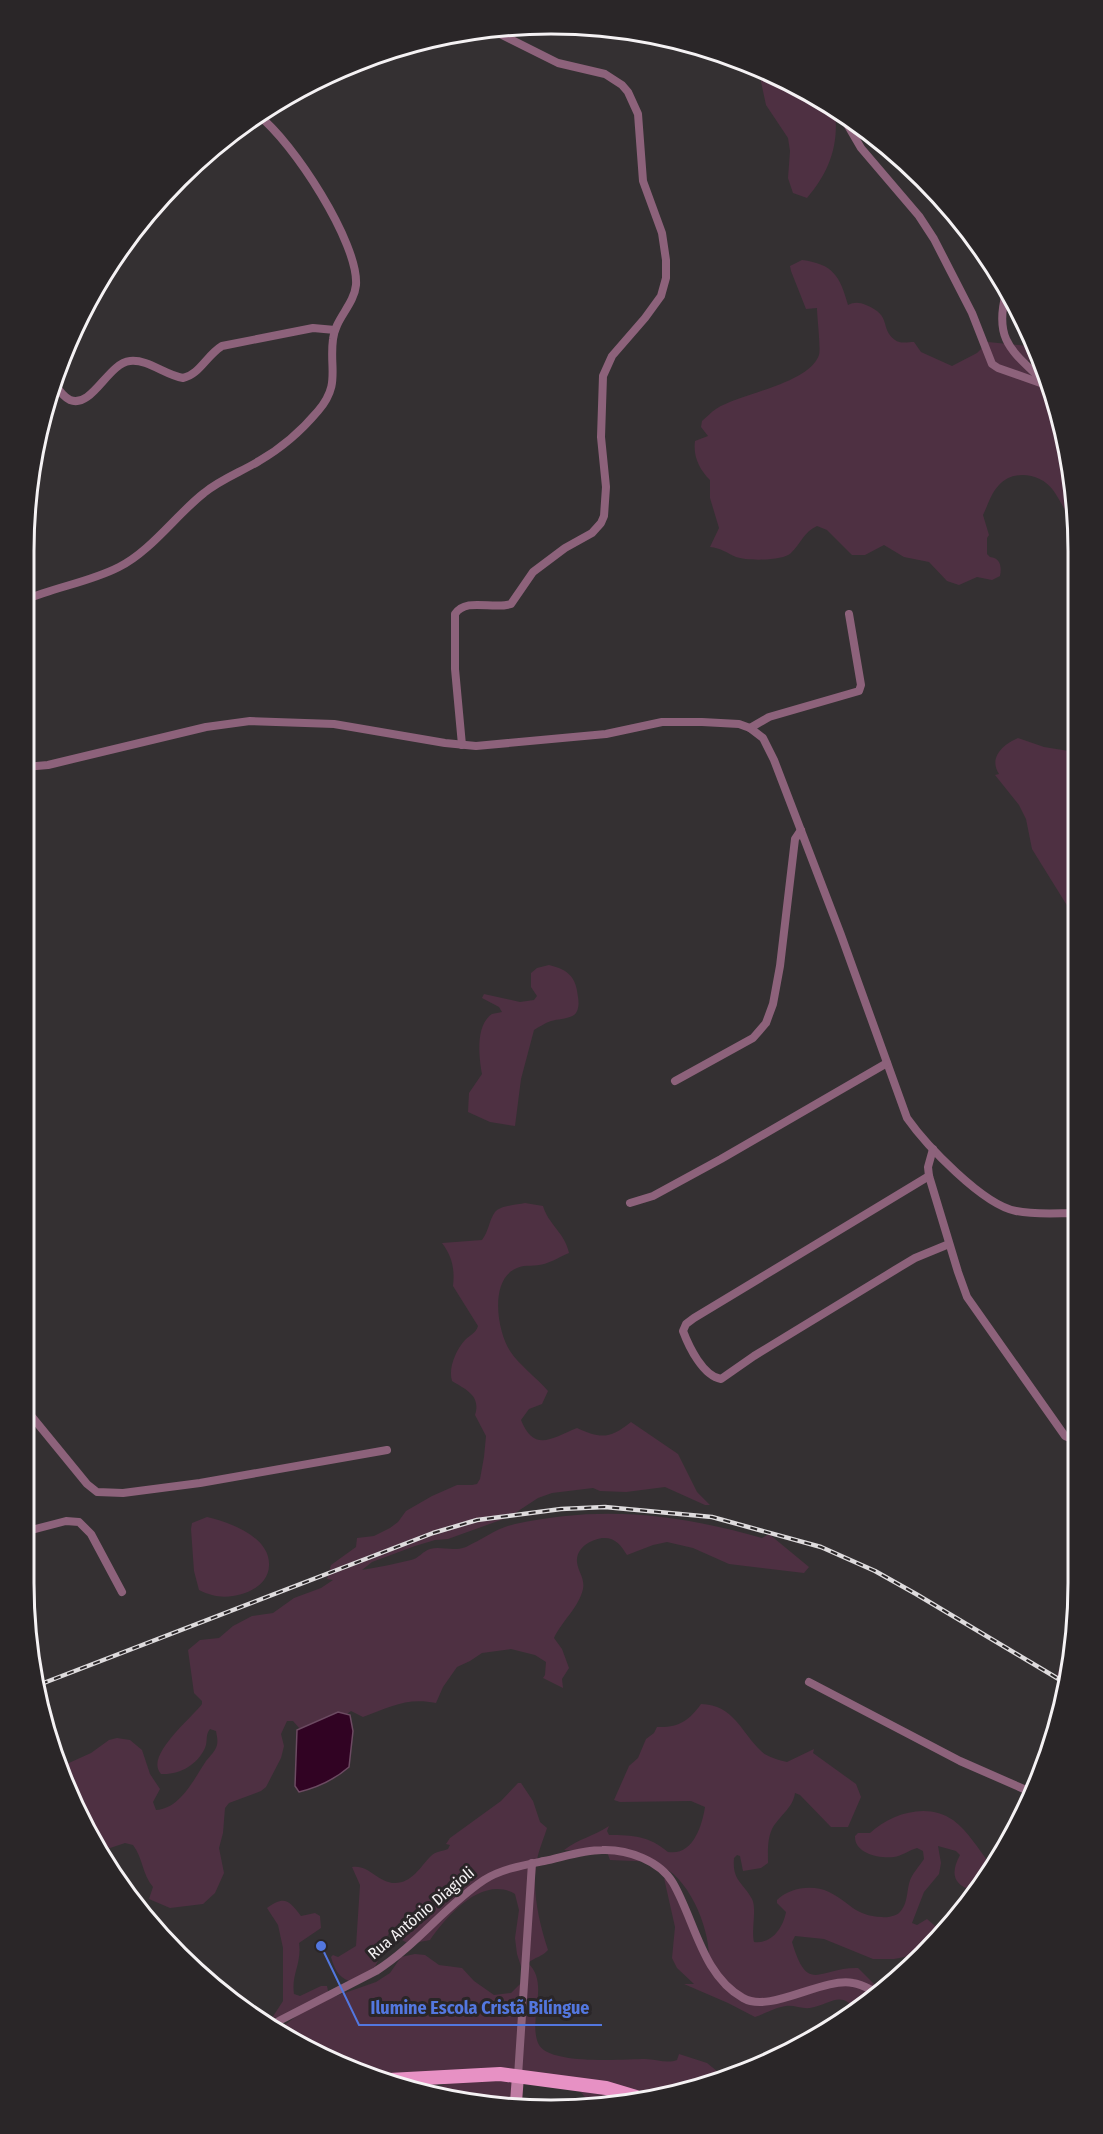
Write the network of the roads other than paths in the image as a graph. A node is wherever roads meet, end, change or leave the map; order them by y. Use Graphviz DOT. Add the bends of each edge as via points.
graph roads {
  1 [pos="506,37"];
  2 [pos="265,122"];
  3 [pos="851,130"];
  4 [pos="1005,304"];
  5 [pos="335,330"];
  6 [pos="1037,376"];
  7 [pos="1040,383"];
  8 [pos="60,391"];
  9 [pos="34,597"];
  10 [pos="849,614"];
  11 [pos="750,728"];
  12 [pos="462,745"];
  13 [pos="34,766"];
  14 [pos="801,830"];
  15 [pos="887,1063"];
  16 [pos="675,1081"];
  17 [pos="933,1149"];
  18 [pos="929,1176"];
  19 [pos="630,1203"];
  20 [pos="1068,1213"];
  21 [pos="950,1244"];
  22 [pos="34,1419"];
  23 [pos="1068,1437"];
  24 [pos="387,1450"];
  25 [pos="34,1529"];
  26 [pos="122,1592"];
  27 [pos="809,1682"];
  28 [pos="1025,1789"];
  29 [pos="532,1863"];
  30 [pos="870,1990"];
  31 [pos="279,2021"];
  32 [pos="518,2076"];
  33 [pos="408,2079"];
  34 [pos="626,2094"];
  35 [pos="516,2098"];
  1 -- 12 [label="street" via="558,63 605,74 628,92 638,114 643,181 662,233 666,278 660,296 612,356 603,376 601,437 606,487 601,523 533,572 511,604 468,605 455,614"];
  2 -- 5 [label="street" via="308,174 337,223 354,265 356,289"];
  3 -- 7 [label="street" via="934,239 972,313 992,364"];
  4 -- 6 [label="street" via="1002,323 1006,342"];
  5 -- 8 [label="street" via="313,328 222,346 212,351 195,373 183,378 130,361 114,368 91,393 75,401"];
  5 -- 9 [label="street" via="334,373 329,394 318,411 273,453 206,491 124,564"];
  10 -- 11 [label="street" via="859,691 769,717"];
  11 -- 12 [label="street" via="739,724 662,722 574,738"];
  11 -- 14 [label="street" via="767,745"];
  12 -- 13 [label="street" via="334,724 249,721"];
  14 -- 15 [label="street"];
  14 -- 16 [label="street" via="795,839 780,966 770,1014 753,1038"];
  15 -- 17 [label="street" via="907,1118"];
  15 -- 19 [label="street" via="722,1159 653,1196"];
  17 -- 18 [label="street"];
  17 -- 20 [label="street" via="979,1193 1005,1208"];
  18 -- 21 [label="street"];
  18 -- 21 [label="street" via="694,1318 684,1331 703,1367 721,1379 915,1258"];
  21 -- 23 [label="street" via="967,1297"];
  22 -- 24 [label="street" via="87,1484 103,1493 200,1483"];
  25 -- 26 [label="street" via="66,1521 79,1522 91,1534"];
  27 -- 28 [label="street" via="960,1761"];
  29 -- 30 [label="street, Rua Antônio Diagioli" via="603,1850 637,1856 662,1869 680,1895 710,1964 720,1979 746,2000 772,2000 830,1984 854,1983"];
  29 -- 31 [label="street, Rua Antônio Diagioli" via="486,1878 462,1895 393,1961"];
  29 -- 32 [label="street"];
  32 -- 33 [label="main road"];
  32 -- 34 [label="main road"];
  32 -- 35 [label="street"];
}
